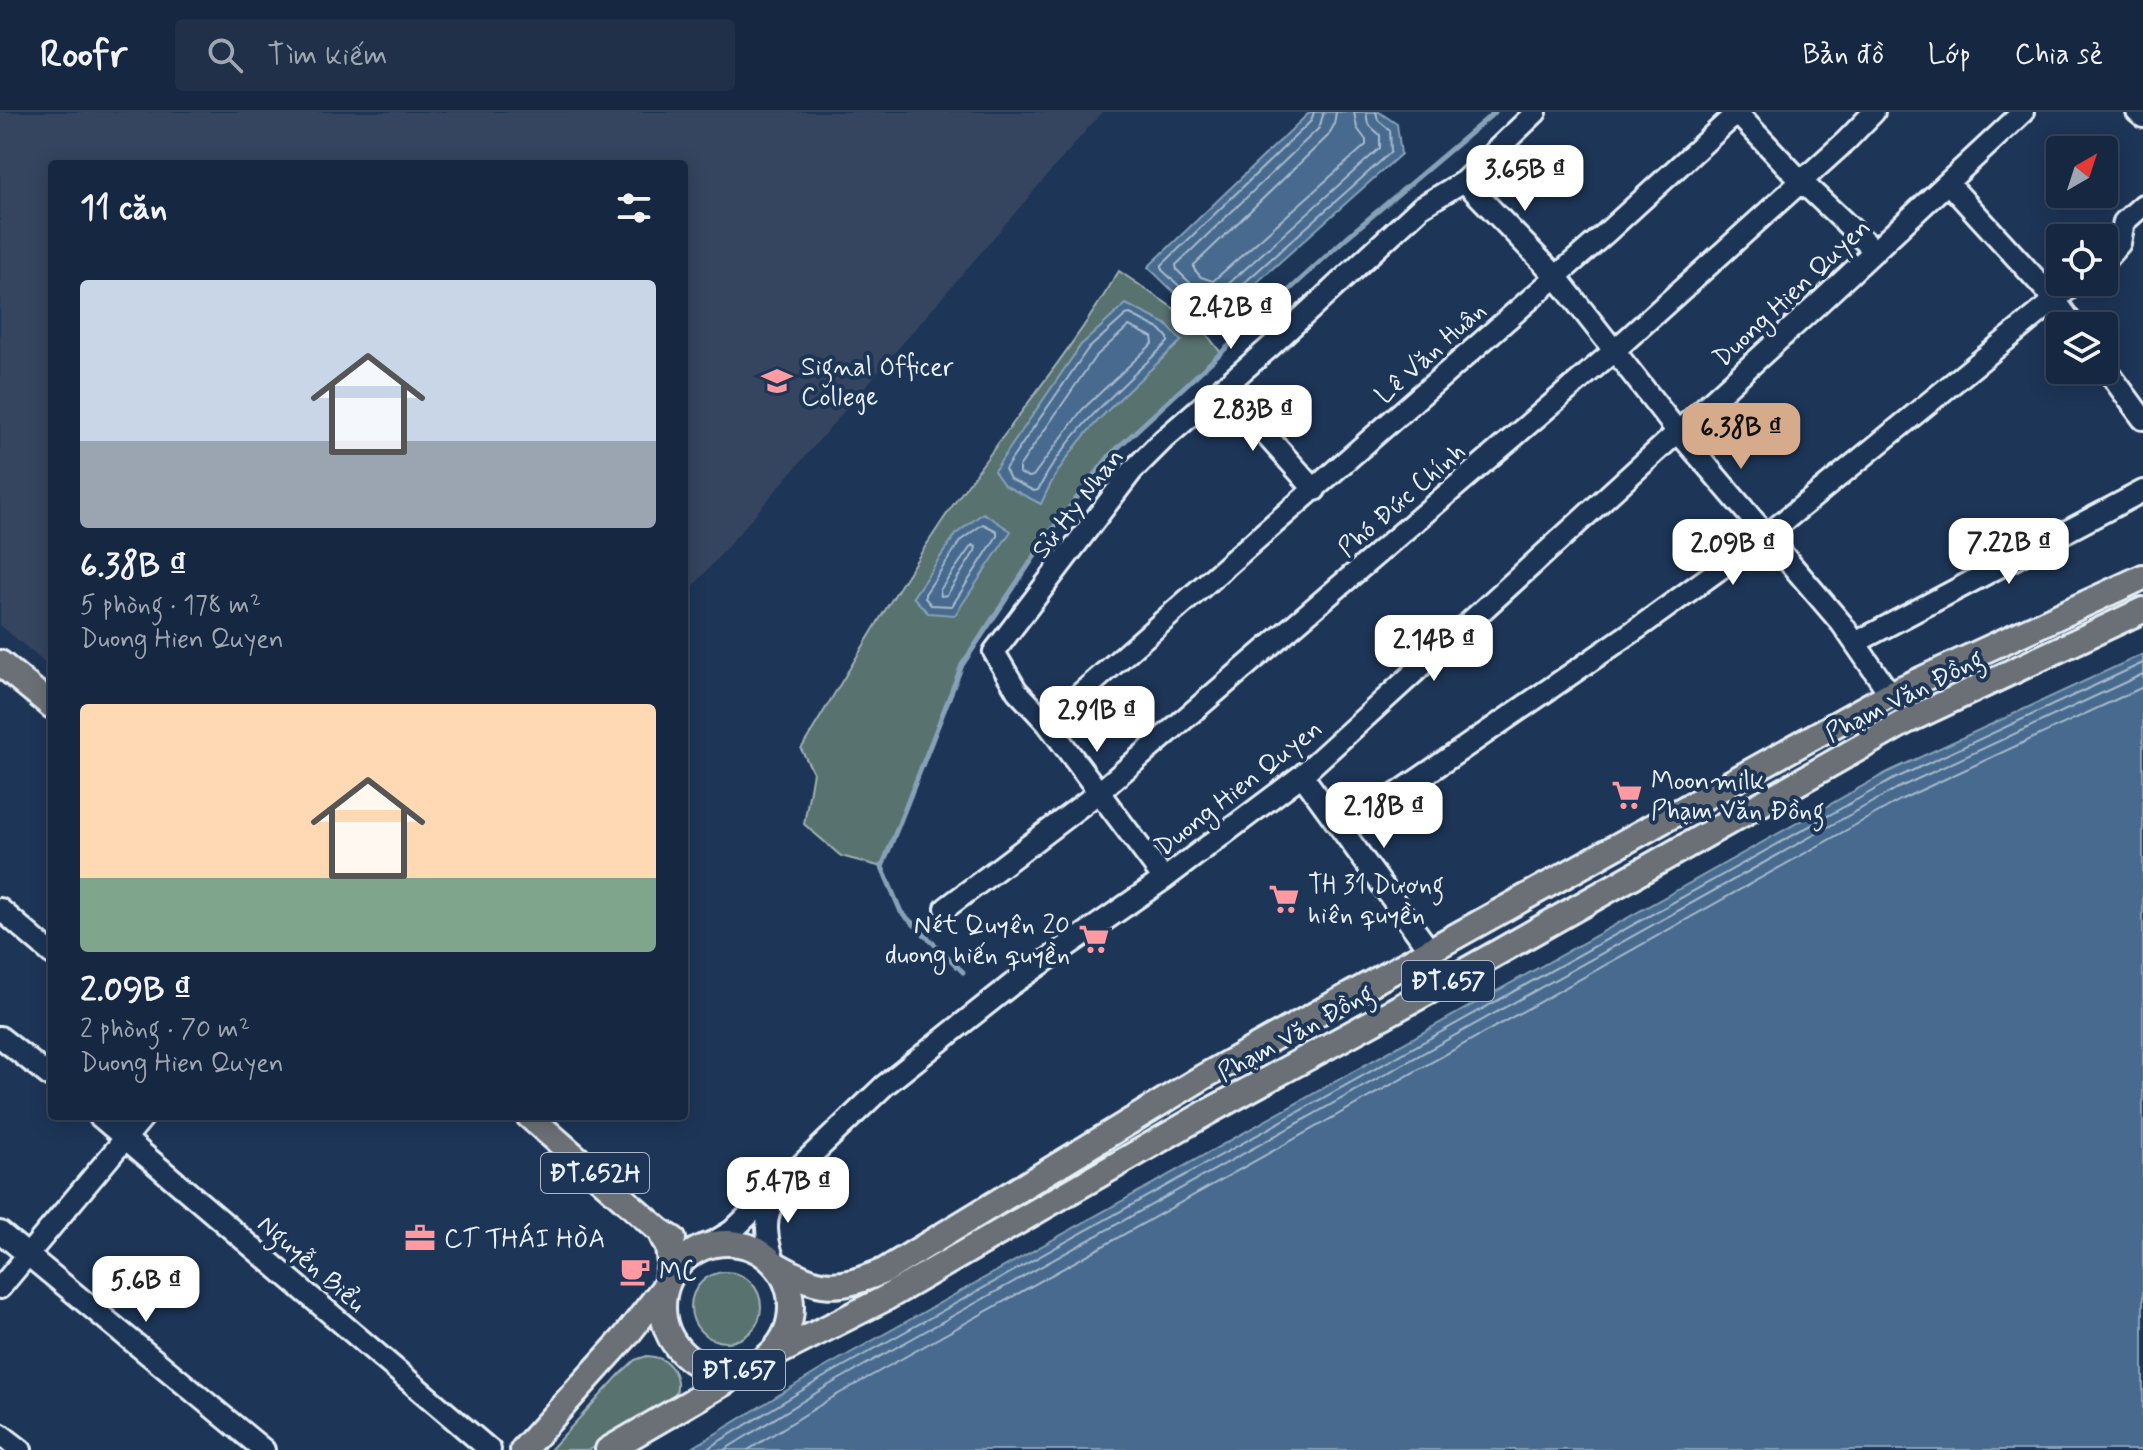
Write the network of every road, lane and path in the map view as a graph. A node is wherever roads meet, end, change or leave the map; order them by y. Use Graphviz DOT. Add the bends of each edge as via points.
graph roads {
  1 [pos="1536,112"];
  2 [pos="1737,112"];
  3 [pos="1874,112"];
  4 [pos="2023,112"];
  5 [pos="2137,112"];
  6 [pos="2143,117"];
  7 [pos="1464,181"];
  8 [pos="1801,181"];
  9 [pos="1948,183"];
  10 [pos="2143,205"];
  11 [pos="2118,245"];
  12 [pos="1875,251"];
  13 [pos="1555,275"];
  14 [pos="2060,296"];
  15 [pos="2055,300"];
  16 [pos="2064,312"];
  17 [pos="1615,350"];
  18 [pos="2117,384"];
  19 [pos="1223,387"];
  20 [pos="2143,419"];
  21 [pos="1678,432"];
  22 [pos="1315,490"];
  23 [pos="2143,491"];
  24 [pos="1767,535"];
  25 [pos="2143,577"];
  26 [pos="2143,610"];
  27 [pos="1855,643"];
  28 [pos="0,663"];
  29 [pos="1890,694"];
  30 [pos="48,703"];
  31 [pos="1905,722"];
  32 [pos="1047,723"];
  33 [pos="1302,775"];
  34 [pos="1098,793"];
  35 [pos="1343,831"];
  36 [pos="1164,879"];
  37 [pos="946,908"];
  38 [pos="0,909"];
  39 [pos="48,951"];
  40 [pos="1430,951"];
  41 [pos="0,1037"];
  42 [pos="48,1075"];
  43 [pos="104,1120"];
  44 [pos="141,1120"];
  45 [pos="534,1120"];
  46 [pos="127,1138"];
  47 [pos="783,1184"];
  48 [pos="660,1231"];
  49 [pos="0,1232"];
  50 [pos="706,1246"];
  51 [pos="27,1255"];
  52 [pos="775,1264"];
  53 [pos="666,1285"];
  54 [pos="0,1288"];
  55 [pos="758,1363"];
  56 [pos="0,1434"];
  57 [pos="21,1450"];
  58 [pos="264,1450"];
  59 [pos="490,1450"];
  60 [pos="523,1450"];
  61 [pos="608,1450"];
  1 -- 7 [label="street, Sử Hy Nhan"];
  2 -- 8 [label="street"];
  2 -- 13 [label="street, Lê Văn Huân"];
  3 -- 8 [label="street, Phó Đức Chính"];
  4 -- 9 [label="street, Duong Hien Quyen"];
  5 -- 6 [label="street"];
  7 -- 13 [label="street"];
  7 -- 19 [label="street, Sử Hy Nhan" via="1421,207"];
  8 -- 12 [label="street"];
  8 -- 17 [label="street, Phó Đức Chính"];
  9 -- 12 [label="street, Duong Hien Quyen"];
  9 -- 15 [label="street"];
  10 -- 11 [label="street" via="2124,222"];
  12 -- 21 [label="street, Duong Hien Quyen"];
  13 -- 17 [label="street"];
  13 -- 22 [label="street, Lê Văn Huân"];
  14 -- 15 [label="street"];
  15 -- 16 [label="street"];
  15 -- 24 [label="street"];
  17 -- 21 [label="street"];
  17 -- 34 [label="street, Phó Đức Chính"];
  18 -- 20 [label="street"];
  19 -- 22 [label="street"];
  19 -- 32 [label="street, Sử Hy Nhan" via="1132,471 994,652 1017,691"];
  21 -- 24 [label="street"];
  21 -- 33 [label="street, Duong Hien Quyen"];
  22 -- 32 [label="street, Lê Văn Huân"];
  23 -- 27 [label="street"];
  24 -- 27 [label="street"];
  24 -- 35 [label="street"];
  25 -- 29 [label="main road, Phạm Văn Đồng / ĐT.657"];
  26 -- 31 [label="main road, Phạm Văn Đồng / ĐT.657"];
  27 -- 29 [label="street"];
  28 -- 30 [label="main road"];
  29 -- 31 [label="main road"];
  29 -- 40 [label="main road, Phạm Văn Đồng / ĐT.657"];
  31 -- 55 [label="main road, Phạm Văn Đồng / ĐT.657" via="884,1299"];
  32 -- 34 [label="street"];
  33 -- 35 [label="street"];
  33 -- 36 [label="street, Duong Hien Quyen"];
  34 -- 36 [label="street"];
  34 -- 37 [label="street, Phó Đức Chính"];
  35 -- 40 [label="street"];
  36 -- 47 [label="street, Duong Hien Quyen" via="1011,985 896,1076"];
  38 -- 39 [label="street"];
  40 -- 52 [label="main road, Phạm Văn Đồng / ĐT.657" via="1203,1077 884,1271 829,1287"];
  41 -- 42 [label="street"];
  43 -- 46 [label="street, Nguyễn Biểu"];
  44 -- 46 [label="street"];
  45 -- 48 [label="main road, ĐT.652H"];
  46 -- 51 [label="street"];
  46 -- 59 [label="street, Nguyễn Biểu"];
  47 -- 50 [label="street, Duong Hien Quyen" via="732,1231"];
  47 -- 52 [label="street, Duong Hien Quyen" via="765,1225"];
  48 -- 50 [label="main road, ĐT.652H" via="680,1244"];
  48 -- 53 [label="main road" via="670,1263"];
  49 -- 51 [label="street"];
  50 -- 52 [label="main road, ĐT.657" via="744,1245"];
  50 -- 53 [label="main road" via="689,1254"];
  51 -- 54 [label="street"];
  51 -- 58 [label="street"];
  52 -- 55 [label="main road, ĐT.657" via="791,1299 790,1318 774,1351"];
  53 -- 55 [label="main road, ĐT.657" via="665,1323 686,1356 721,1371"];
  53 -- 60 [label="main road"];
  55 -- 61 [label="main road, Phạm Văn Đồng / ĐT.657"];
  56 -- 57 [label="street"];
}
